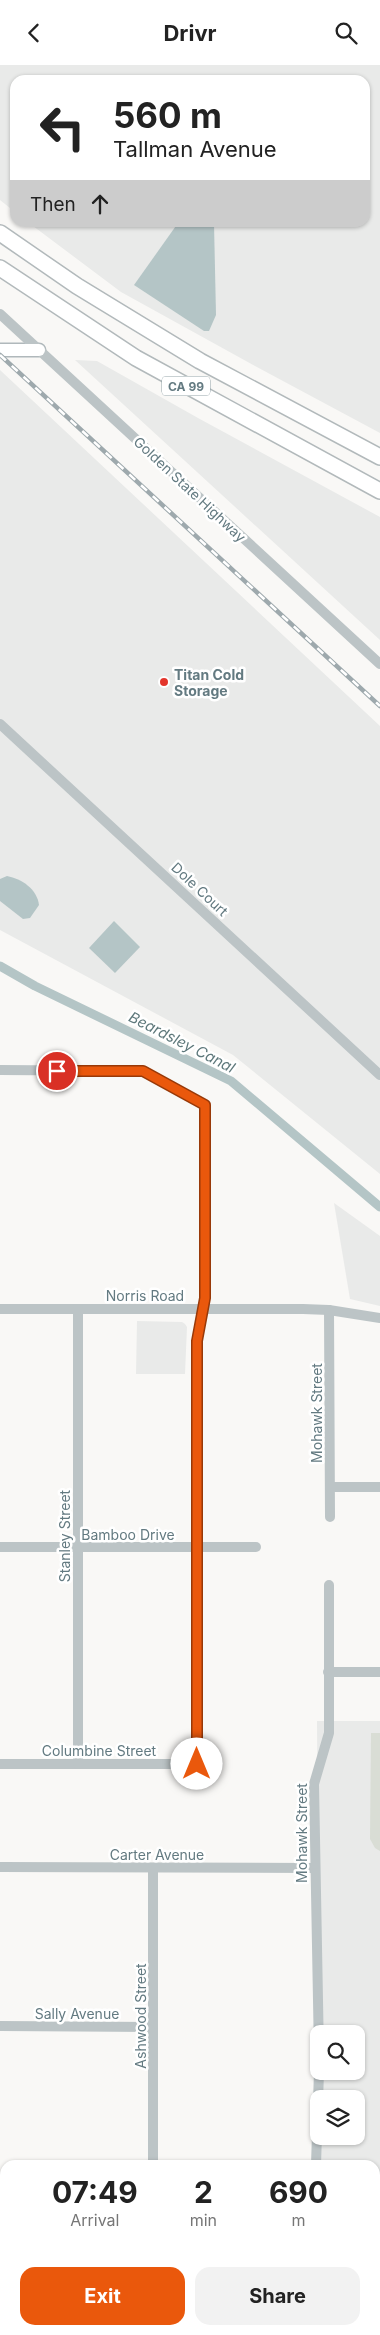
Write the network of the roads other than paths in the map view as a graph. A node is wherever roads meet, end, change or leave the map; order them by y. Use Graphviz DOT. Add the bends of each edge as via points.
graph roads {
  1 [pos="0,233"];
  2 [pos="0,269"];
  3 [pos="0,314"];
  4 [pos="0,350"];
  5 [pos="39,350"];
  6 [pos="380,457"];
  7 [pos="380,491"];
  8 [pos="380,664"];
  9 [pos="0,724"];
  10 [pos="0,1070"];
  11 [pos="380,1075"];
  12 [pos="0,1309"];
  13 [pos="78,1309"];
  14 [pos="204,1309"];
  15 [pos="329,1310"];
  16 [pos="380,1318"];
  17 [pos="330,1487"];
  18 [pos="380,1487"];
  19 [pos="330,1517"];
  20 [pos="0,1547"];
  21 [pos="78,1547"];
  22 [pos="256,1547"];
  23 [pos="197,1548"];
  24 [pos="329,1585"];
  25 [pos="328,1672"];
  26 [pos="380,1672"];
  27 [pos="0,1764"];
  28 [pos="78,1764"];
  29 [pos="0,1867"];
  30 [pos="153,1868"];
  31 [pos="314,1868"];
  32 [pos="318,2025"];
  33 [pos="0,2026"];
  34 [pos="154,2027"];
  35 [pos="319,2080"];
  36 [pos="153,2160"];
  37 [pos="316,2160"];
  1 -- 6 [label="highway, CA 99" via="78,286 200,361"];
  2 -- 7 [label="highway, CA 99" via="136,358"];
  3 -- 5 [label="street, Golden State Highway"];
  4 -- 5 [label="main road"];
  5 -- 8 [label="street, Golden State Highway"];
  9 -- 11 [label="street, Dole Court"];
  10 -- 14 [label="street" via="143,1071 205,1105"];
  12 -- 13 [label="street, Norris Road"];
  13 -- 14 [label="street, Norris Road"];
  13 -- 21 [label="street, Stanley Street"];
  14 -- 15 [label="street, Norris Road"];
  14 -- 23 [label="street" via="197,1341"];
  15 -- 16 [label="street, Norris Road"];
  15 -- 17 [label="street, Mohawk Street"];
  17 -- 18 [label="street"];
  17 -- 19 [label="street, Mohawk Street"];
  20 -- 21 [label="street, Bamboo Drive"];
  21 -- 23 [label="street, Bamboo Drive"];
  21 -- 28 [label="street, Stanley Street"];
  22 -- 23 [label="street, Bamboo Drive"];
  23 -- 28 [label="street, Columbine Street" via="197,1764"];
  24 -- 25 [label="street, Mohawk Street"];
  25 -- 26 [label="street"];
  25 -- 31 [label="street, Mohawk Street" via="329,1733 314,1784"];
  27 -- 28 [label="street, Columbine Street"];
  29 -- 30 [label="street, Carter Avenue"];
  30 -- 31 [label="street, Carter Avenue"];
  30 -- 34 [label="street, Ashwood Street"];
  31 -- 32 [label="street, Mohawk Street"];
  33 -- 34 [label="street, Sally Avenue"];
  34 -- 36 [label="street, Ashwood Street"];
  35 -- 37 [label="street"];
}
